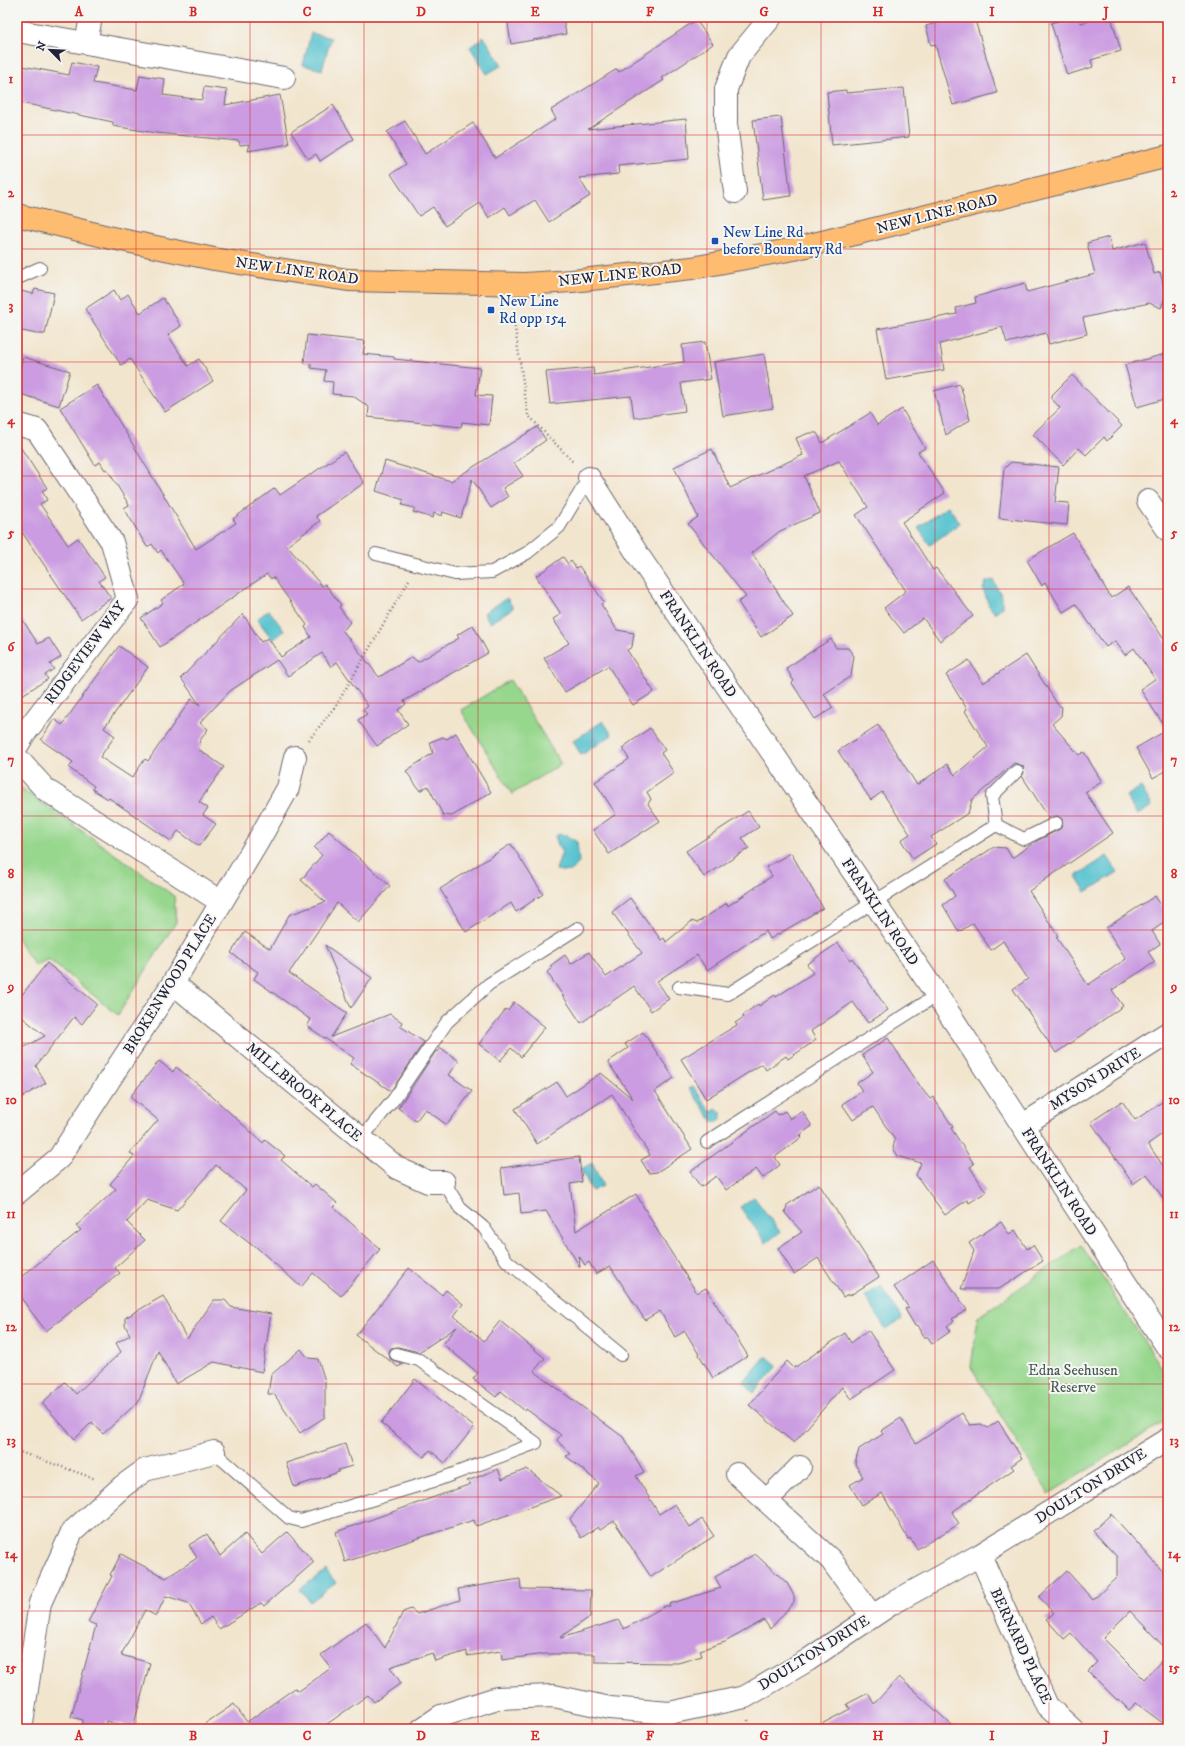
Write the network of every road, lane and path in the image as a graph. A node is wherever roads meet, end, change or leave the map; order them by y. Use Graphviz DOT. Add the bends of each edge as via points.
graph roads {
  1 [pos="91,17"];
  2 [pos="771,17"];
  3 [pos="17,31"];
  4 [pos="86,43"];
  5 [pos="284,78"];
  6 [pos="1168,156"];
  7 [pos="735,192"];
  8 [pos="17,215"];
  9 [pos="40,268"];
  10 [pos="17,276"];
  11 [pos="513,315"];
  12 [pos="17,424"];
  13 [pos="589,478"];
  14 [pos="1148,501"];
  15 [pos="1168,530"];
  16 [pos="376,554"];
  17 [pos="418,565"];
  18 [pos="17,746"];
  19 [pos="295,757"];
  20 [pos="17,758"];
  21 [pos="1017,771"];
  22 [pos="1056,823"];
  23 [pos="996,825"];
  24 [pos="221,902"];
  25 [pos="873,902"];
  26 [pos="578,928"];
  27 [pos="173,984"];
  28 [pos="679,987"];
  29 [pos="937,995"];
  30 [pos="1168,1033"];
  31 [pos="1023,1125"];
  32 [pos="361,1139"];
  33 [pos="706,1142"];
  34 [pos="444,1182"];
  35 [pos="17,1193"];
  36 [pos="1168,1348"];
  37 [pos="396,1354"];
  38 [pos="621,1355"];
  39 [pos="1168,1439"];
  40 [pos="17,1452"];
  41 [pos="214,1452"];
  42 [pos="800,1467"];
  43 [pos="737,1474"];
  44 [pos="123,1486"];
  45 [pos="766,1501"];
  46 [pos="980,1555"];
  47 [pos="872,1616"];
  48 [pos="21,1729"];
  49 [pos="422,1729"];
  50 [pos="1072,1729"];
  1 -- 4 [label="street"];
  2 -- 7 [label="street" via="739,56 726,90 726,124"];
  3 -- 4 [label="street"];
  4 -- 5 [label="street"];
  6 -- 8 [label="main road, NEW LINE ROAD" via="794,249 692,268 566,282 524,284 348,280 214,259"];
  9 -- 10 [label="lane"];
  11 -- 13 [label="path" via="528,415"];
  12 -- 18 [label="street, RIDGEVIEW WAY" via="37,430 112,542 128,599"];
  13 -- 17 [label="lane" via="559,527 527,553 492,572 455,574"];
  13 -- 25 [label="street, FRANKLIN ROAD" via="640,558"];
  14 -- 15 [label="street"];
  16 -- 17 [label="lane"];
  17 -- 19 [label="path" via="337,704"];
  19 -- 24 [label="street, BROKENWOOD PLACE" via="288,788"];
  20 -- 24 [label="street" via="46,790"];
  21 -- 23 [label="lane" via="992,796"];
  22 -- 23 [label="lane" via="1024,839"];
  23 -- 25 [label="lane"];
  24 -- 27 [label="street, BROKENWOOD PLACE"];
  25 -- 28 [label="lane" via="728,994"];
  25 -- 29 [label="street, FRANKLIN ROAD"];
  26 -- 32 [label="lane" via="489,984 447,1022 394,1099"];
  27 -- 32 [label="street, MILLBROOK PLACE"];
  27 -- 35 [label="street, BROKENWOOD PLACE" via="59,1158"];
  29 -- 31 [label="street, FRANKLIN ROAD"];
  29 -- 33 [label="lane"];
  30 -- 31 [label="street, MYSON DRIVE"];
  31 -- 36 [label="street, FRANKLIN ROAD"];
  32 -- 34 [label="street, MILLBROOK PLACE" via="397,1168 428,1182"];
  34 -- 38 [label="lane" via="460,1208 484,1228 507,1261"];
  37 -- 41 [label="lane" via="418,1360 536,1443 440,1479 301,1521 290,1518"];
  39 -- 46 [label="street, DOULTON DRIVE"];
  40 -- 44 [label="path"];
  41 -- 44 [label="street" via="145,1470"];
  42 -- 45 [label="street"];
  43 -- 45 [label="street"];
  44 -- 48 [label="street" via="72,1532 40,1603"];
  45 -- 47 [label="street" via="831,1560"];
  46 -- 47 [label="street, DOULTON DRIVE"];
  46 -- 50 [label="street, BERNARD PLACE" via="1047,1706"];
  47 -- 49 [label="street, DOULTON DRIVE" via="808,1660 745,1697 669,1713 610,1708 554,1696 497,1698 441,1716"];
}
